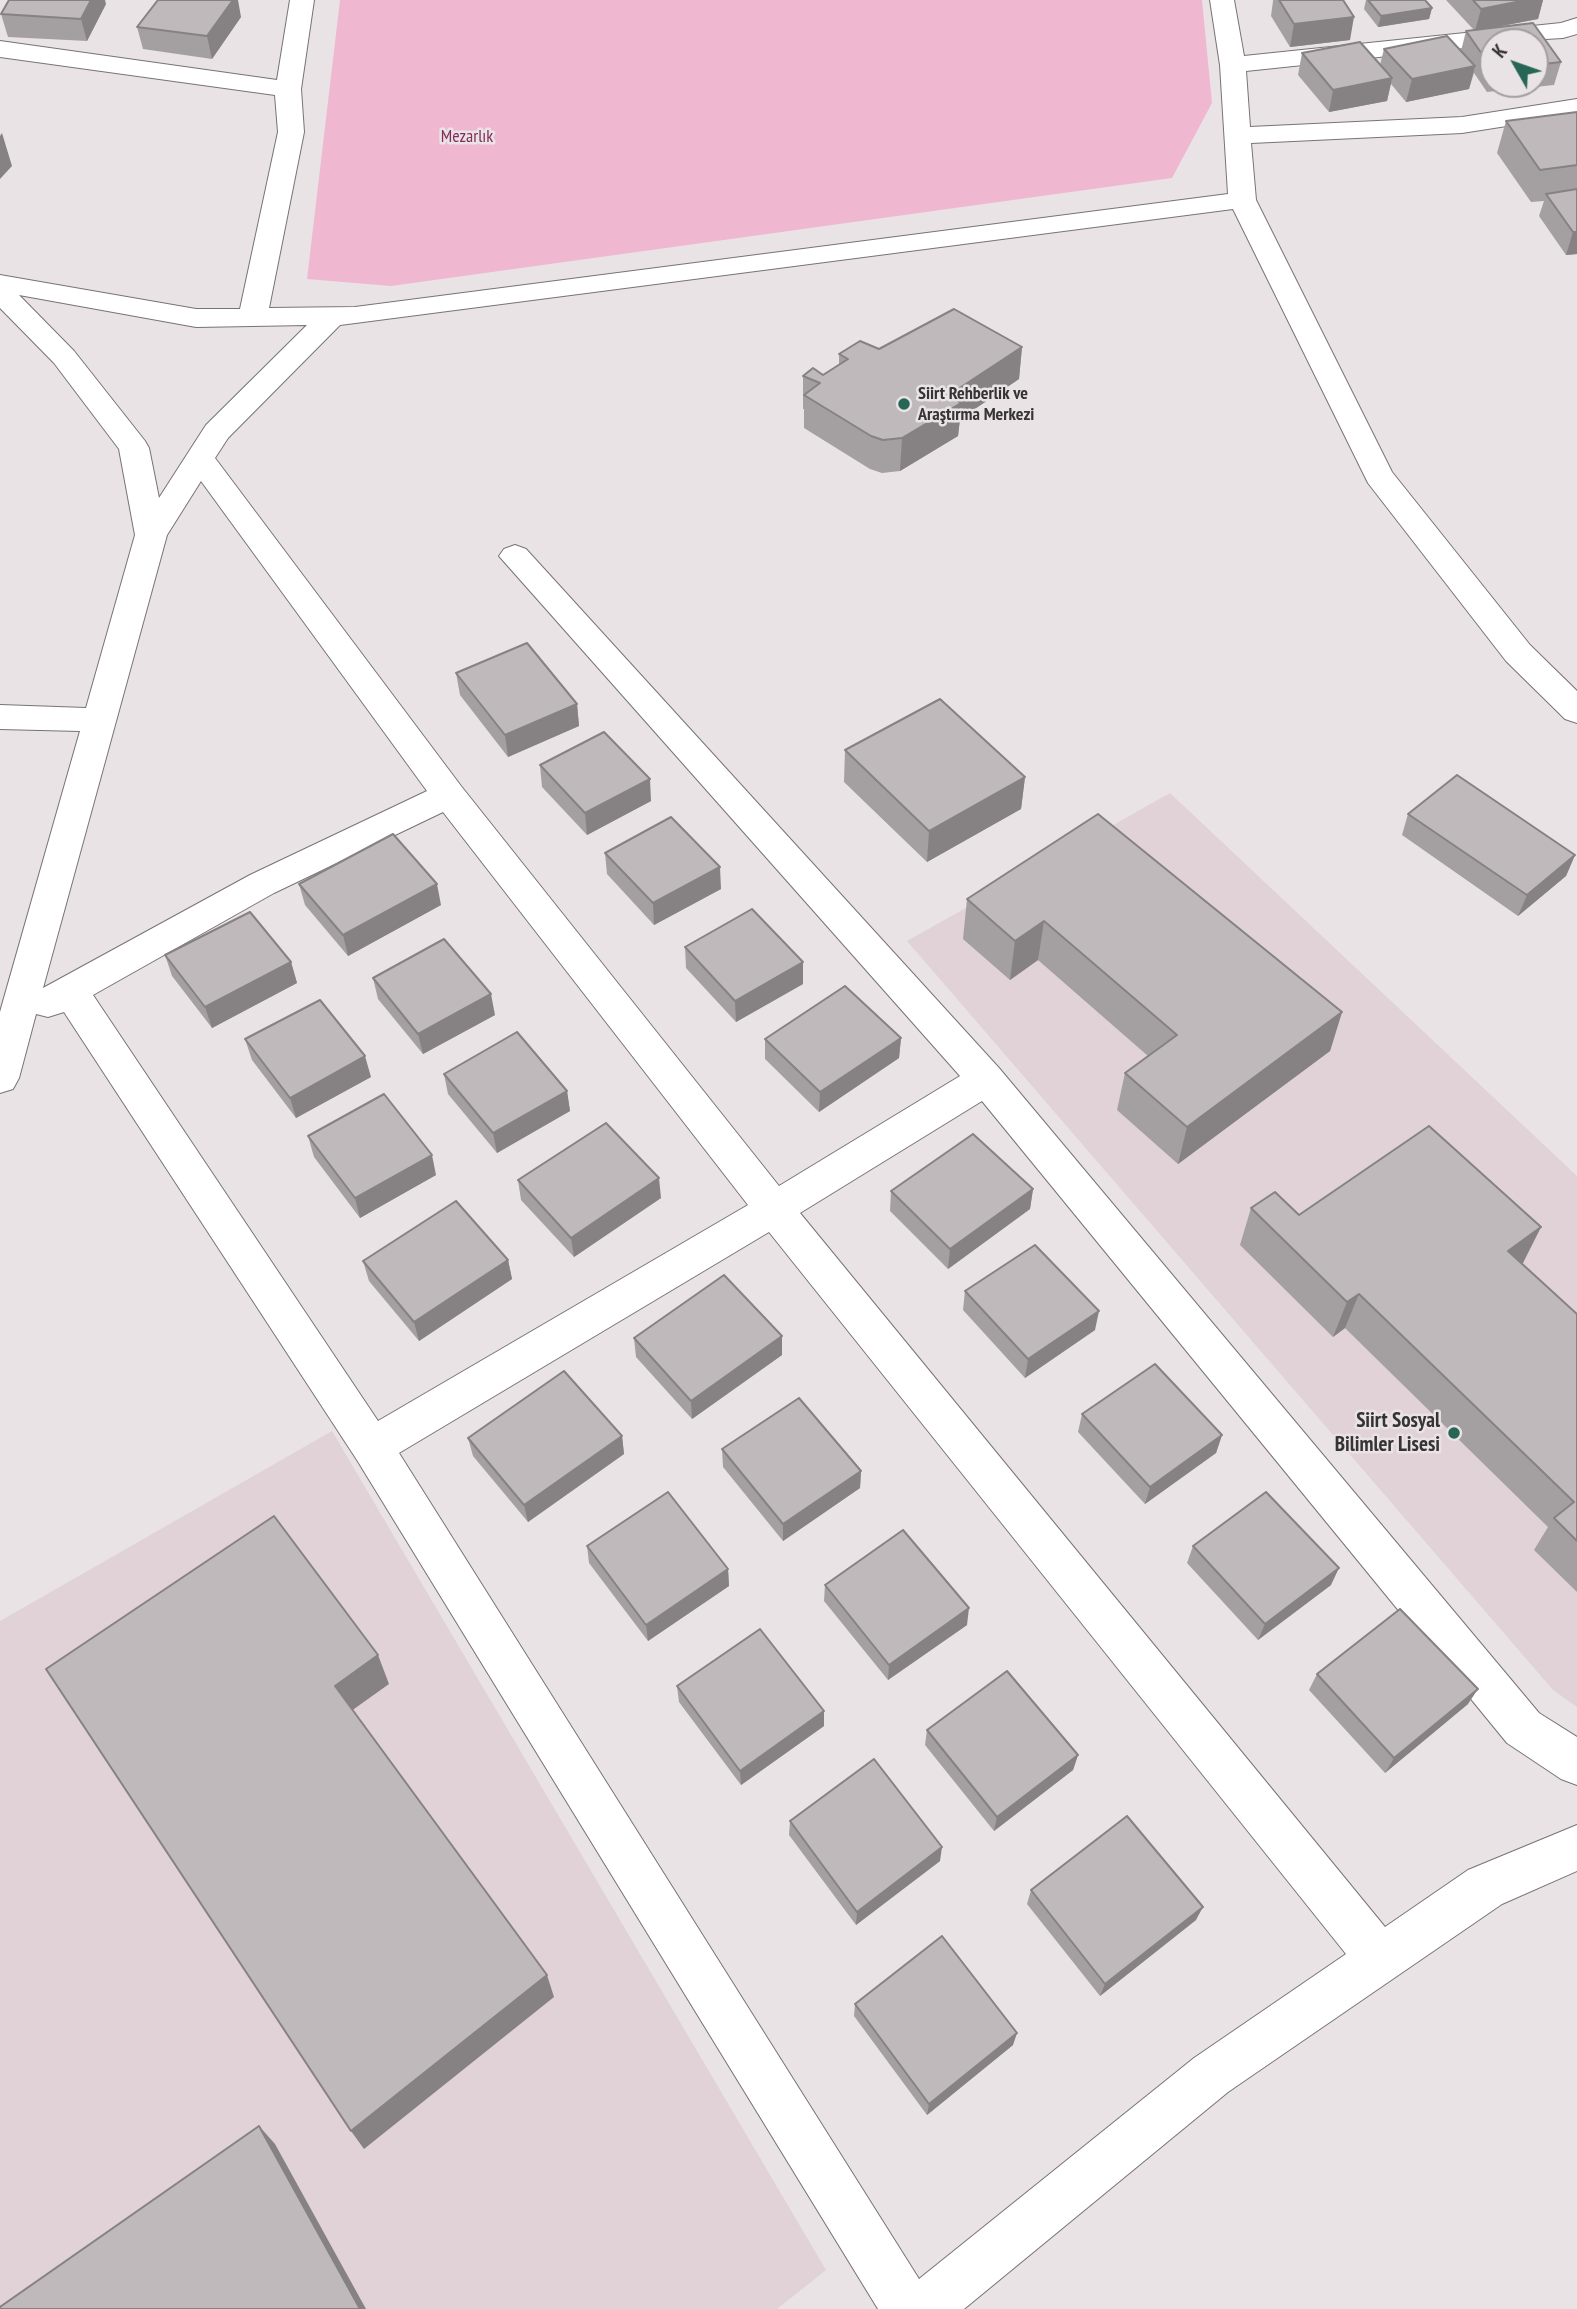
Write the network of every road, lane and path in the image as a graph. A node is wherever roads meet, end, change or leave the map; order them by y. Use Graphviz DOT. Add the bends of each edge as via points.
graph roads {
  1 [pos="302,0"];
  2 [pos="1222,0"];
  3 [pos="1572,36"];
  4 [pos="0,49"];
  5 [pos="1233,65"];
  6 [pos="288,89"];
  7 [pos="1577,107"];
  8 [pos="1238,136"];
  9 [pos="1242,200"];
  10 [pos="0,283"];
  11 [pos="0,292"];
  12 [pos="333,316"];
  13 [pos="253,317"];
  14 [pos="200,459"];
  15 [pos="151,535"];
  16 [pos="515,555"];
  17 [pos="1577,710"];
  18 [pos="0,717"];
  19 [pos="100,720"];
  20 [pos="449,795"];
  21 [pos="70,990"];
  22 [pos="8,1025"];
  23 [pos="0,1078"];
  24 [pos="986,1080"];
  25 [pos="774,1209"];
  26 [pos="372,1447"];
  27 [pos="1577,1763"];
  28 [pos="1577,1848"];
  29 [pos="1381,1959"];
  30 [pos="908,2309"];
  31 [pos="923,2309"];
  1 -- 6 [label="street"];
  2 -- 5 [label="street"];
  3 -- 5 [label="street"];
  4 -- 6 [label="street"];
  5 -- 8 [label="street"];
  6 -- 13 [label="street" via="291,132"];
  7 -- 8 [label="street" via="1462,125"];
  8 -- 9 [label="street"];
  9 -- 12 [label="street"];
  9 -- 17 [label="street" via="1379,476 1518,653"];
  10 -- 13 [label="street" via="196,318"];
  11 -- 15 [label="street" via="64,357 134,448"];
  12 -- 13 [label="street"];
  12 -- 14 [label="street" via="217,432"];
  14 -- 15 [label="street"];
  14 -- 20 [label="street"];
  15 -- 19 [label="street"];
  16 -- 24 [label="street"];
  18 -- 19 [label="street"];
  19 -- 22 [label="street"];
  20 -- 21 [label="street" via="262,884"];
  20 -- 25 [label="street"];
  21 -- 22 [label="street"];
  21 -- 26 [label="street"];
  22 -- 23 [label="street"];
  24 -- 25 [label="street"];
  24 -- 27 [label="street" via="1523,1728"];
  25 -- 26 [label="street"];
  25 -- 29 [label="street"];
  26 -- 30 [label="street"];
  28 -- 29 [label="street" via="1485,1887"];
  29 -- 31 [label="street" via="1211,2075"];
}
